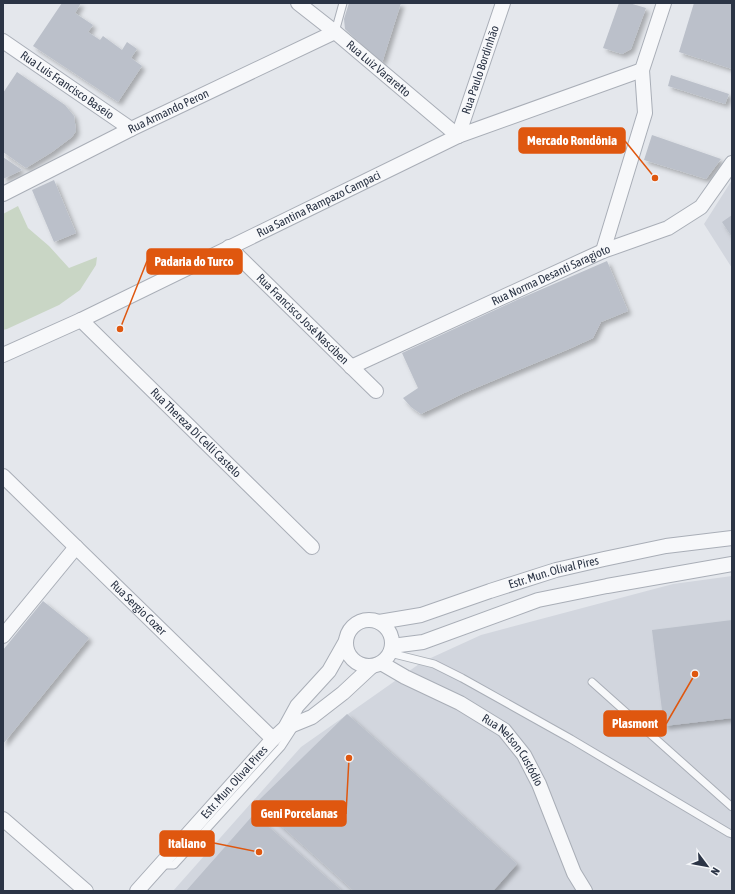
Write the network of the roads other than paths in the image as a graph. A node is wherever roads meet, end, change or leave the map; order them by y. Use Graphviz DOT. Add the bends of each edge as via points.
graph roads {
  1 [pos="298,3"];
  2 [pos="343,3"];
  3 [pos="503,3"];
  4 [pos="664,3"];
  5 [pos="335,32"];
  6 [pos="3,41"];
  7 [pos="642,70"];
  8 [pos="131,129"];
  9 [pos="458,136"];
  10 [pos="732,163"];
  11 [pos="3,194"];
  12 [pos="229,247"];
  13 [pos="603,251"];
  14 [pos="81,320"];
  15 [pos="3,355"];
  16 [pos="351,367"];
  17 [pos="376,391"];
  18 [pos="3,476"];
  19 [pos="732,538"];
  20 [pos="76,547"];
  21 [pos="312,547"];
  22 [pos="732,564"];
  23 [pos="379,622"];
  24 [pos="3,636"];
  25 [pos="346,641"];
  26 [pos="384,657"];
  27 [pos="592,682"];
  28 [pos="291,725"];
  29 [pos="274,739"];
  30 [pos="732,807"];
  31 [pos="3,819"];
  32 [pos="732,834"];
  33 [pos="160,865"];
  34 [pos="86,891"];
  35 [pos="137,891"];
  36 [pos="585,891"];
  1 -- 5 [label="street, Rua Luiz Vararetto"];
  2 -- 5 [label="lane"];
  3 -- 9 [label="street, Rua Paulo Bordinhão"];
  4 -- 7 [label="street"];
  5 -- 8 [label="street, Rua Armando Peron"];
  5 -- 9 [label="street, Rua Luiz Vararetto"];
  6 -- 8 [label="street, Rua Luis Francisco Baseio"];
  7 -- 9 [label="street, Rua Santina Rampazo Campaci"];
  7 -- 13 [label="street" via="645,113"];
  8 -- 11 [label="street, Rua Armando Peron"];
  9 -- 12 [label="street, Rua Santina Rampazo Campaci"];
  10 -- 13 [label="street, Rua Norma Desanti Saragioto" via="701,207 668,228"];
  12 -- 14 [label="street, Rua Santina Rampazo Campaci"];
  12 -- 16 [label="street, Rua Francisco José Nasciben"];
  13 -- 16 [label="street, Rua Norma Desanti Saragioto"];
  14 -- 15 [label="street, Rua Santina Rampazo Campaci"];
  14 -- 21 [label="street, Rua Thereza Di Celli Castelo"];
  16 -- 17 [label="street, Rua Francisco José Nasciben"];
  18 -- 20 [label="street, Rua Sergio Cozer"];
  19 -- 23 [label="street, Estr. Mun. Olival Pires" via="666,546 556,570 421,615"];
  20 -- 24 [label="street"];
  20 -- 29 [label="street, Rua Sergio Cozer"];
  22 -- 26 [label="street, Estr. Mun. Olival Pires" via="538,600"];
  23 -- 25 [label="street, Estr. Mun. Olival Pires" via="364,620 357,623"];
  23 -- 26 [label="street" via="385,626 392,638"];
  25 -- 26 [label="street, Estr. Mun. Olival Pires" via="348,655 358,664 364,666"];
  25 -- 28 [label="street, Estr. Mun. Olival Pires" via="329,671 297,706"];
  26 -- 28 [label="street, Estr. Mun. Olival Pires" via="312,717"];
  26 -- 32 [label="lane" via="434,664 462,678"];
  26 -- 36 [label="street, Rua Nelson Custódio" via="406,677 460,703 504,730 524,755 539,784 574,873"];
  27 -- 30 [label="lane"];
  28 -- 29 [label="street, Estr. Mun. Olival Pires"];
  28 -- 33 [label="lane" via="281,748 174,865"];
  29 -- 33 [label="street, Estr. Mun. Olival Pires"];
  31 -- 34 [label="street"];
  33 -- 35 [label="street, Estr. Mun. Olival Pires"];
}
